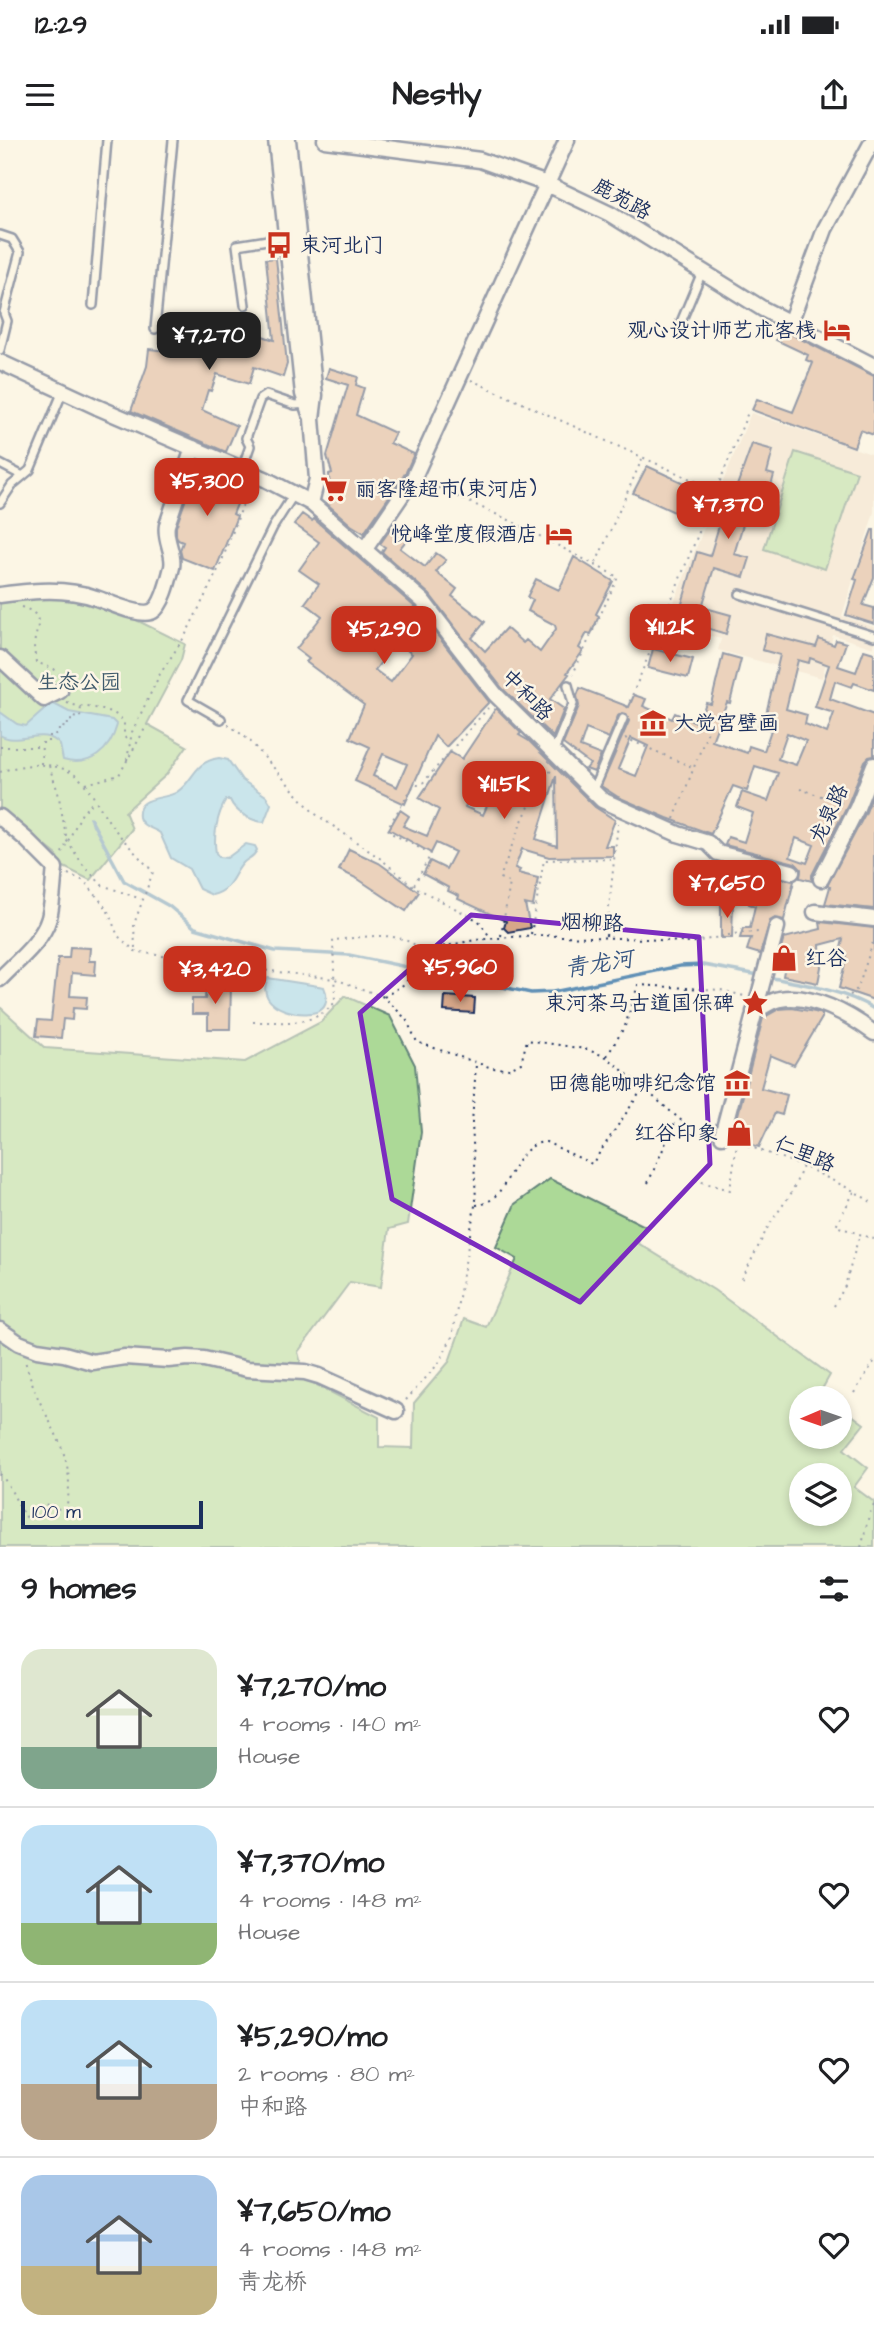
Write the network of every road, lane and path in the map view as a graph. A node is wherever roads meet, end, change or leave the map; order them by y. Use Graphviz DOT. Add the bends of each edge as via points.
graph roads {
  1 [pos="107,140"];
  2 [pos="173,140"];
  3 [pos="276,140"];
  4 [pos="288,140"];
  5 [pos="325,140"];
  6 [pos="568,140"];
  7 [pos="873,140"];
  8 [pos="547,184"];
  9 [pos="0,235"];
  10 [pos="287,237"];
  11 [pos="703,271"];
  12 [pos="93,305"];
  13 [pos="245,305"];
  14 [pos="681,322"];
  15 [pos="790,323"];
  16 [pos="155,329"];
  17 [pos="0,349"];
  18 [pos="0,362"];
  19 [pos="874,366"];
  20 [pos="461,375"];
  21 [pos="63,391"];
  22 [pos="307,404"];
  23 [pos="749,410"];
  24 [pos="312,419"];
  25 [pos="193,448"];
  26 [pos="643,458"];
  27 [pos="0,464"];
  28 [pos="248,472"];
  29 [pos="23,476"];
  30 [pos="414,477"];
  31 [pos="716,490"];
  32 [pos="294,494"];
  33 [pos="0,503"];
  34 [pos="311,503"];
  35 [pos="365,549"];
  36 [pos="595,564"];
  37 [pos="740,594"];
  38 [pos="0,596"];
  39 [pos="12,607"];
  40 [pos="874,636"];
  41 [pos="0,658"];
  42 [pos="568,685"];
  43 [pos="60,691"];
  44 [pos="498,697"];
  45 [pos="81,706"];
  46 [pos="221,719"];
  47 [pos="623,719"];
  48 [pos="147,724"];
  49 [pos="708,731"];
  50 [pos="618,735"];
  51 [pos="130,744"];
  52 [pos="0,747"];
  53 [pos="42,747"];
  54 [pos="557,755"];
  55 [pos="127,760"];
  56 [pos="41,765"];
  57 [pos="874,765"];
  58 [pos="49,766"];
  59 [pos="694,768"];
  60 [pos="0,772"];
  61 [pos="85,784"];
  62 [pos="800,789"];
  63 [pos="592,791"];
  64 [pos="94,801"];
  65 [pos="857,808"];
  66 [pos="622,809"];
  67 [pos="0,817"];
  68 [pos="670,830"];
  69 [pos="67,841"];
  70 [pos="614,859"];
  71 [pos="55,868"];
  72 [pos="792,872"];
  73 [pos="821,879"];
  74 [pos="413,886"];
  75 [pos="142,899"];
  76 [pos="815,912"];
  77 [pos="874,919"];
  78 [pos="776,931"];
  79 [pos="530,935"];
  80 [pos="491,937"];
  81 [pos="501,937"];
  82 [pos="606,937"];
  83 [pos="874,939"];
  84 [pos="135,951"];
  85 [pos="421,951"];
  86 [pos="335,977"];
  87 [pos="0,979"];
  88 [pos="384,997"];
  89 [pos="844,1001"];
  90 [pos="756,1006"];
  91 [pos="253,1022"];
  92 [pos="874,1033"];
  93 [pos="607,1057"];
  94 [pos="476,1063"];
  95 [pos="644,1087"];
  96 [pos="677,1119"];
  97 [pos="722,1136"];
  98 [pos="737,1142"];
  99 [pos="803,1166"];
  100 [pos="695,1180"];
  101 [pos="648,1183"];
  102 [pos="854,1191"];
  103 [pos="874,1204"];
  104 [pos="475,1205"];
  105 [pos="859,1236"];
  106 [pos="874,1239"];
  107 [pos="742,1279"];
  108 [pos="834,1306"];
  109 [pos="0,1330"];
  110 [pos="19,1343"];
  111 [pos="874,1362"];
  112 [pos="854,1393"];
  113 [pos="396,1411"];
  114 [pos="0,1474"];
  115 [pos="874,1505"];
  116 [pos="861,1547"];
  1 -- 12 [label="lane"];
  2 -- 16 [label="lane"];
  3 -- 10 [label="street"];
  4 -- 24 [label="street" via="315,395"];
  5 -- 8 [label="street, 鹿苑路" via="480,160"];
  6 -- 8 [label="street"];
  7 -- 15 [label="street" via="825,229"];
  8 -- 11 [label="street, 鹿苑路" via="610,214"];
  8 -- 20 [label="street"];
  9 -- 17 [label="lane" via="12,239 20,252"];
  10 -- 13 [label="lane" via="237,245"];
  10 -- 22 [label="street"];
  11 -- 14 [label="lane"];
  11 -- 15 [label="street, 鹿苑路"];
  15 -- 19 [label="street, 鹿苑路"];
  18 -- 21 [label="street, 中和路"];
  20 -- 26 [label="path"];
  20 -- 30 [label="street"];
  21 -- 25 [label="street, 中和路"];
  21 -- 29 [label="lane" via="30,470"];
  22 -- 24 [label="street"];
  22 -- 28 [label="lane" via="295,405 266,395 260,399 246,438 250,446"];
  23 -- 31 [label="path"];
  24 -- 34 [label="street" via="317,479"];
  25 -- 28 [label="street, 中和路"];
  25 -- 38 [label="street" via="167,525 173,565 154,610 142,614 63,590"];
  26 -- 31 [label="path"];
  26 -- 36 [label="path"];
  27 -- 29 [label="lane"];
  28 -- 32 [label="street, 中和路"];
  28 -- 51 [label="path" via="220,566 160,674"];
  29 -- 33 [label="lane"];
  30 -- 35 [label="street"];
  30 -- 36 [label="path"];
  31 -- 47 [label="path"];
  32 -- 34 [label="street, 中和路"];
  32 -- 46 [label="lane" via="273,527 188,700"];
  34 -- 35 [label="street, 中和路"];
  35 -- 44 [label="street, 中和路" via="423,601"];
  36 -- 42 [label="path" via="618,577"];
  37 -- 40 [label="lane"];
  39 -- 43 [label="path" via="30,609 37,617 36,662 62,677"];
  41 -- 43 [label="street" via="44,699"];
  42 -- 54 [label="lane" via="573,704"];
  43 -- 45 [label="path" via="67,703"];
  44 -- 54 [label="street, 中和路"];
  44 -- 74 [label="path" via="421,785 414,785 388,827 389,832 431,854"];
  45 -- 51 [label="path" via="117,715 124,722 125,741"];
  45 -- 53 [label="path" via="80,718 71,718 71,724 48,736"];
  46 -- 74 [label="path" via="249,740 314,813"];
  47 -- 50 [label="lane"];
  48 -- 55 [label="path"];
  49 -- 59 [label="path"];
  50 -- 59 [label="path"];
  50 -- 63 [label="lane"];
  51 -- 55 [label="path"];
  52 -- 53 [label="path"];
  53 -- 56 [label="path"];
  54 -- 63 [label="street, 中和路"];
  54 -- 81 [label="path" via="524,815 500,878 510,883"];
  55 -- 61 [label="path" via="119,775"];
  56 -- 58 [label="path"];
  56 -- 60 [label="path"];
  57 -- 65 [label="street, 龙泉路"];
  58 -- 61 [label="path" via="75,775"];
  58 -- 69 [label="path"];
  59 -- 68 [label="path"];
  61 -- 64 [label="path"];
  62 -- 65 [label="path"];
  63 -- 66 [label="street, 中和路"];
  64 -- 69 [label="path"];
  64 -- 75 [label="path" via="153,873"];
  65 -- 73 [label="street, 龙泉路"];
  66 -- 68 [label="street, 中和路"];
  66 -- 70 [label="path"];
  67 -- 71 [label="street"];
  68 -- 72 [label="street, 中和路" via="708,843 719,853"];
  69 -- 71 [label="path"];
  69 -- 75 [label="path" via="102,885"];
  70 -- 79 [label="path" via="544,860"];
  70 -- 82 [label="path"];
  71 -- 84 [label="path" via="84,881 107,909 118,936"];
  71 -- 87 [label="street" via="43,931"];
  74 -- 80 [label="path" via="479,921"];
  75 -- 84 [label="path" via="134,924"];
  76 -- 77 [label="street"];
  78 -- 82 [label="path, 烟柳路" via="690,943"];
  78 -- 90 [label="street"];
  79 -- 81 [label="path, 烟柳路"];
  79 -- 82 [label="path, 烟柳路"];
  80 -- 81 [label="path, 烟柳路"];
  80 -- 85 [label="path, 烟柳路"];
  83 -- 89 [label="path" via="858,988"];
  84 -- 86 [label="path"];
  85 -- 86 [label="path" via="390,935 333,940"];
  85 -- 88 [label="path" via="406,983"];
  86 -- 88 [label="path"];
  86 -- 91 [label="path" via="335,1002 322,1016"];
  88 -- 94 [label="path" via="406,1019 417,1042"];
  90 -- 92 [label="street" via="779,999 813,1002 839,1011"];
  90 -- 93 [label="path" via="744,996 721,990 638,985 625,1026"];
  90 -- 97 [label="street"];
  93 -- 94 [label="path" via="527,1040 522,1063 510,1069"];
  93 -- 95 [label="path, 仁里路"];
  94 -- 104 [label="path" via="472,1123"];
  95 -- 96 [label="path, 仁里路"];
  95 -- 104 [label="path" via="592,1164 538,1142 526,1149 489,1202"];
  96 -- 97 [label="path, 仁里路" via="697,1134"];
  96 -- 101 [label="path"];
  97 -- 98 [label="path, 仁里路"];
  98 -- 99 [label="path, 仁里路"];
  98 -- 100 [label="path" via="730,1190"];
  99 -- 102 [label="path, 仁里路"];
  99 -- 107 [label="path"];
  102 -- 103 [label="path, 仁里路"];
  102 -- 105 [label="path" via="836,1226"];
  104 -- 113 [label="path" via="452,1337 439,1363"];
  105 -- 106 [label="path"];
  105 -- 108 [label="path" via="845,1286"];
  109 -- 110 [label="street"];
  110 -- 113 [label="street" via="92,1362 125,1357 196,1359 305,1373"];
  110 -- 114 [label="path" via="62,1446 66,1508 60,1510 48,1503 37,1517 28,1519"];
  111 -- 112 [label="path"];
  115 -- 116 [label="path"];
}
